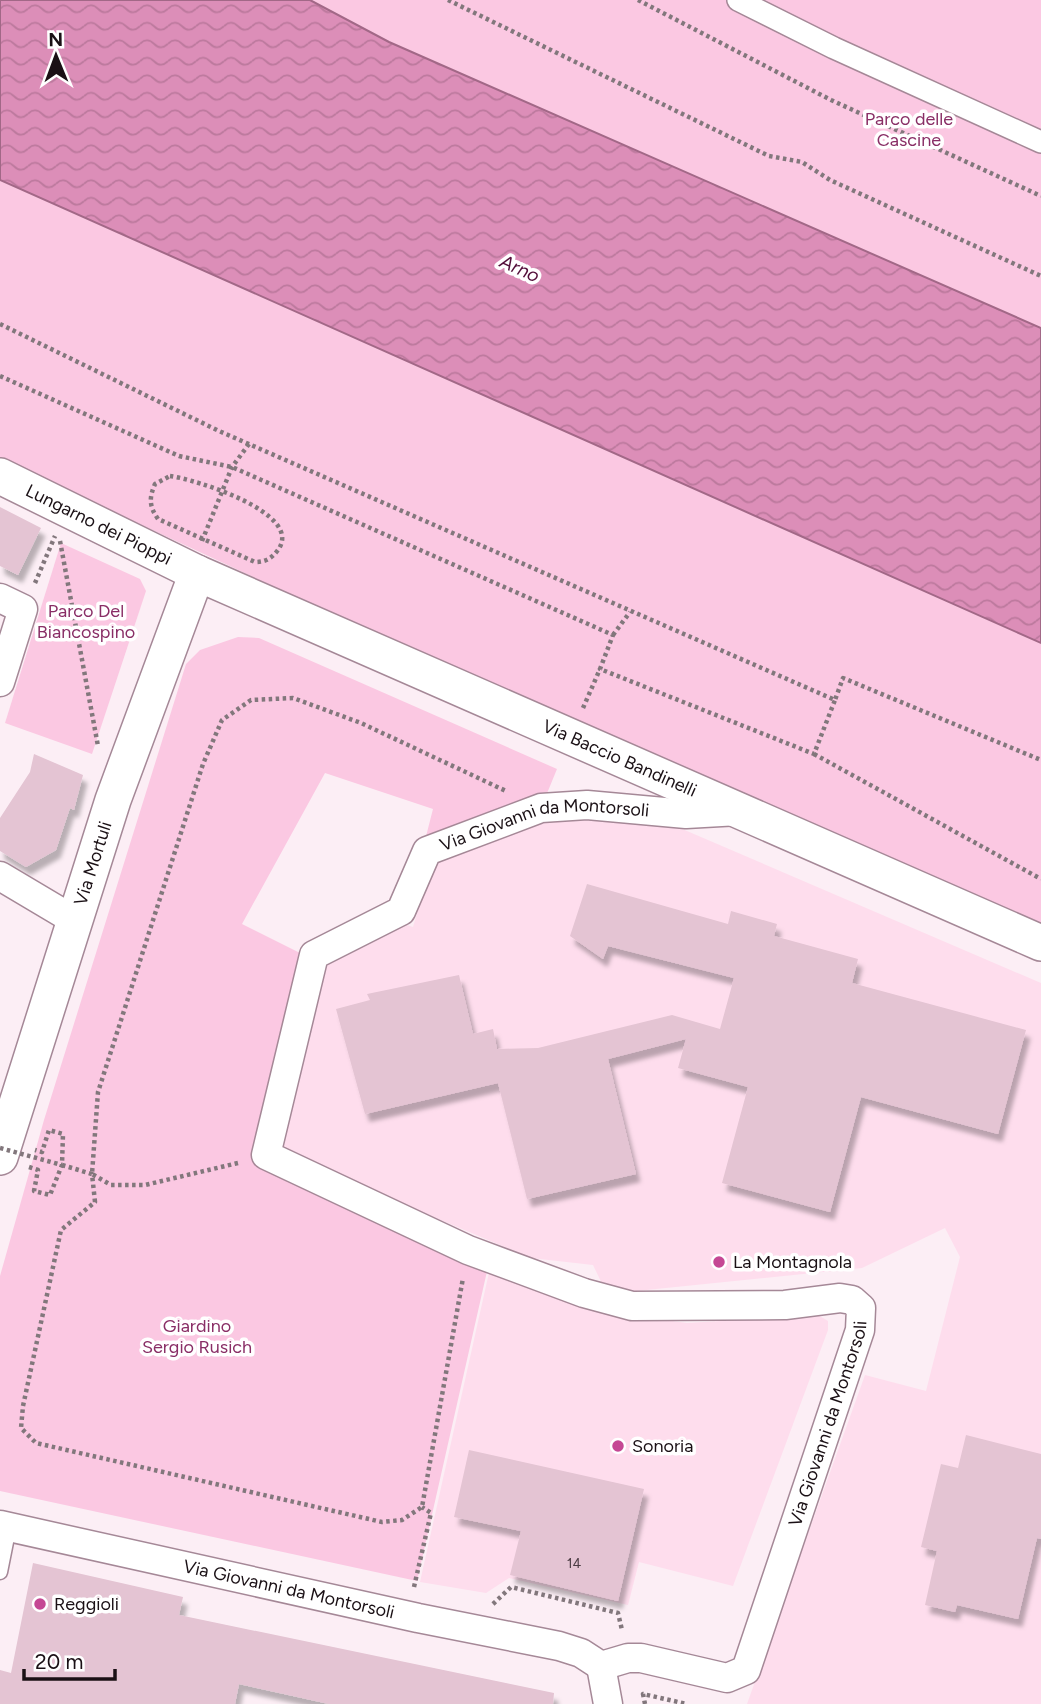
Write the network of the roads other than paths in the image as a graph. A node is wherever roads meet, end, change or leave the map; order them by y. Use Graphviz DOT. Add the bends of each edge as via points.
graph roads {
  1 [pos="738,0"];
  2 [pos="1041,142"];
  3 [pos="0,476"];
  4 [pos="200,556"];
  5 [pos="12,604"];
  6 [pos="0,682"];
  7 [pos="741,811"];
  8 [pos="0,876"];
  9 [pos="74,920"];
  10 [pos="1041,943"];
  11 [pos="6,1153"];
  12 [pos="5,1526"];
  13 [pos="0,1573"];
  14 [pos="601,1665"];
  15 [pos="608,1704"];
  1 -- 2 [label="street"];
  3 -- 4 [label="street, Lungarno dei Pioppi"];
  4 -- 7 [label="street, Via Baccio Bandinelli"];
  4 -- 9 [label="street, Via Mortuli"];
  5 -- 6 [label="street"];
  7 -- 10 [label="street, Via Baccio Bandinelli"];
  7 -- 14 [label="street, Via Giovanni da Montorsoli" via="687,814 587,805 541,807 427,852 401,911 314,955 266,1156 468,1250 632,1306 785,1305 840,1298 861,1308 860,1330 746,1670 727,1678 628,1657"];
  8 -- 9 [label="street"];
  9 -- 11 [label="street, Via Mortuli"];
  12 -- 13 [label="lane"];
  12 -- 14 [label="street, Via Giovanni da Montorsoli" via="559,1646"];
  14 -- 15 [label="street"];
}
